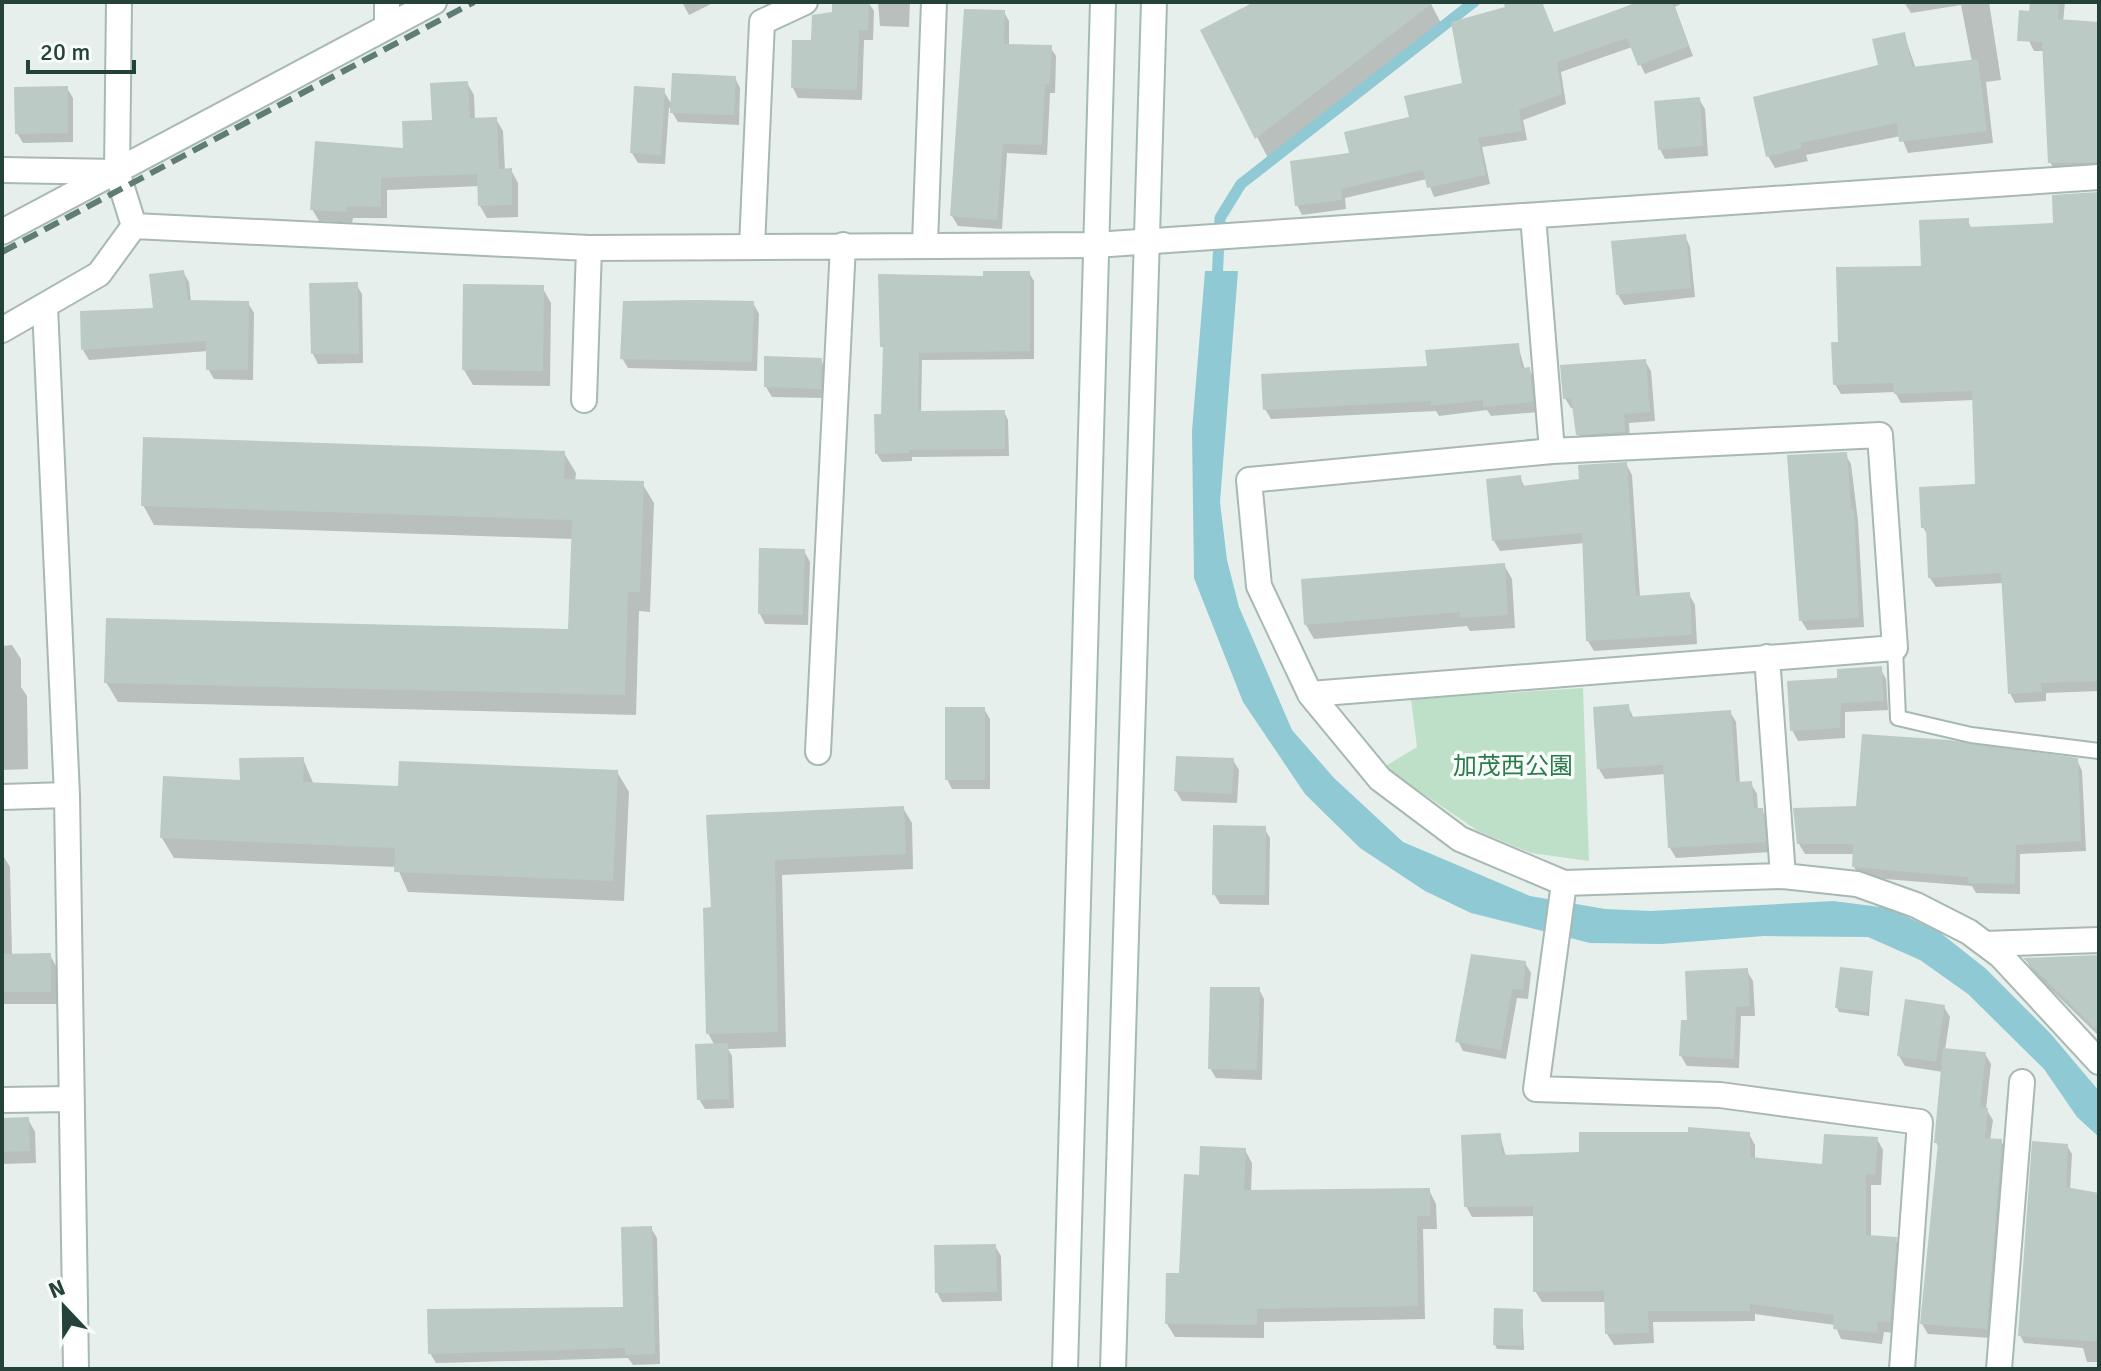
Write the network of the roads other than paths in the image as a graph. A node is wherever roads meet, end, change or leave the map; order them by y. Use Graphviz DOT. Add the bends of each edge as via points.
graph roads {
  1 [pos="119,2"];
  2 [pos="387,2"];
  3 [pos="434,2"];
  4 [pos="805,2"];
  5 [pos="934,2"];
  6 [pos="1103,2"];
  7 [pos="1154,2"];
  8 [pos="387,27"];
  9 [pos="2,170"];
  10 [pos="117,172"];
  11 [pos="2099,177"];
  12 [pos="1533,216"];
  13 [pos="134,226"];
  14 [pos="2,232"];
  15 [pos="925,243"];
  16 [pos="1146,243"];
  17 [pos="843,245"];
  18 [pos="1095,245"];
  19 [pos="752,246"];
  20 [pos="589,248"];
  21 [pos="45,307"];
  22 [pos="2,330"];
  23 [pos="584,400"];
  24 [pos="1552,451"];
  25 [pos="1895,648"];
  26 [pos="1767,657"];
  27 [pos="1310,694"];
  28 [pos="2099,751"];
  29 [pos="818,752"];
  30 [pos="67,795"];
  31 [pos="2,797"];
  32 [pos="1783,876"];
  33 [pos="1564,883"];
  34 [pos="2099,940"];
  35 [pos="1985,944"];
  36 [pos="2099,1062"];
  37 [pos="2022,1082"];
  38 [pos="71,1099"];
  39 [pos="2,1100"];
  40 [pos="76,1369"];
  41 [pos="1065,1369"];
  42 [pos="1113,1369"];
  43 [pos="1902,1369"];
  44 [pos="1999,1369"];
  1 -- 10 [label="street"];
  2 -- 8 [label="street"];
  3 -- 8 [label="street"];
  4 -- 19 [label="street" via="762,22"];
  5 -- 15 [label="street"];
  6 -- 18 [label="street"];
  7 -- 16 [label="street"];
  8 -- 10 [label="street"];
  9 -- 10 [label="street"];
  10 -- 13 [label="street"];
  10 -- 14 [label="street"];
  11 -- 12 [label="street"];
  12 -- 16 [label="street"];
  12 -- 24 [label="street"];
  13 -- 20 [label="street"];
  13 -- 21 [label="street" via="99,274"];
  15 -- 17 [label="street"];
  15 -- 18 [label="street"];
  16 -- 18 [label="street"];
  16 -- 42 [label="street"];
  17 -- 19 [label="street"];
  17 -- 29 [label="street"];
  18 -- 41 [label="street"];
  19 -- 20 [label="street"];
  20 -- 23 [label="street"];
  21 -- 22 [label="street"];
  21 -- 30 [label="street"];
  24 -- 25 [label="street" via="1880,435"];
  24 -- 27 [label="street" via="1249,480 1259,586"];
  25 -- 26 [label="street"];
  25 -- 28 [label="lane" via="1898,718 1971,735"];
  26 -- 27 [label="street"];
  26 -- 32 [label="street"];
  27 -- 33 [label="street" via="1380,779 1460,839"];
  30 -- 31 [label="street"];
  30 -- 38 [label="street"];
  32 -- 33 [label="street"];
  32 -- 35 [label="street" via="1857,884 1916,905"];
  33 -- 43 [label="street" via="1536,1089 1720,1095 1920,1122"];
  34 -- 35 [label="street"];
  35 -- 36 [label="street"];
  37 -- 44 [label="street"];
  38 -- 39 [label="street"];
  38 -- 40 [label="street"];
}
